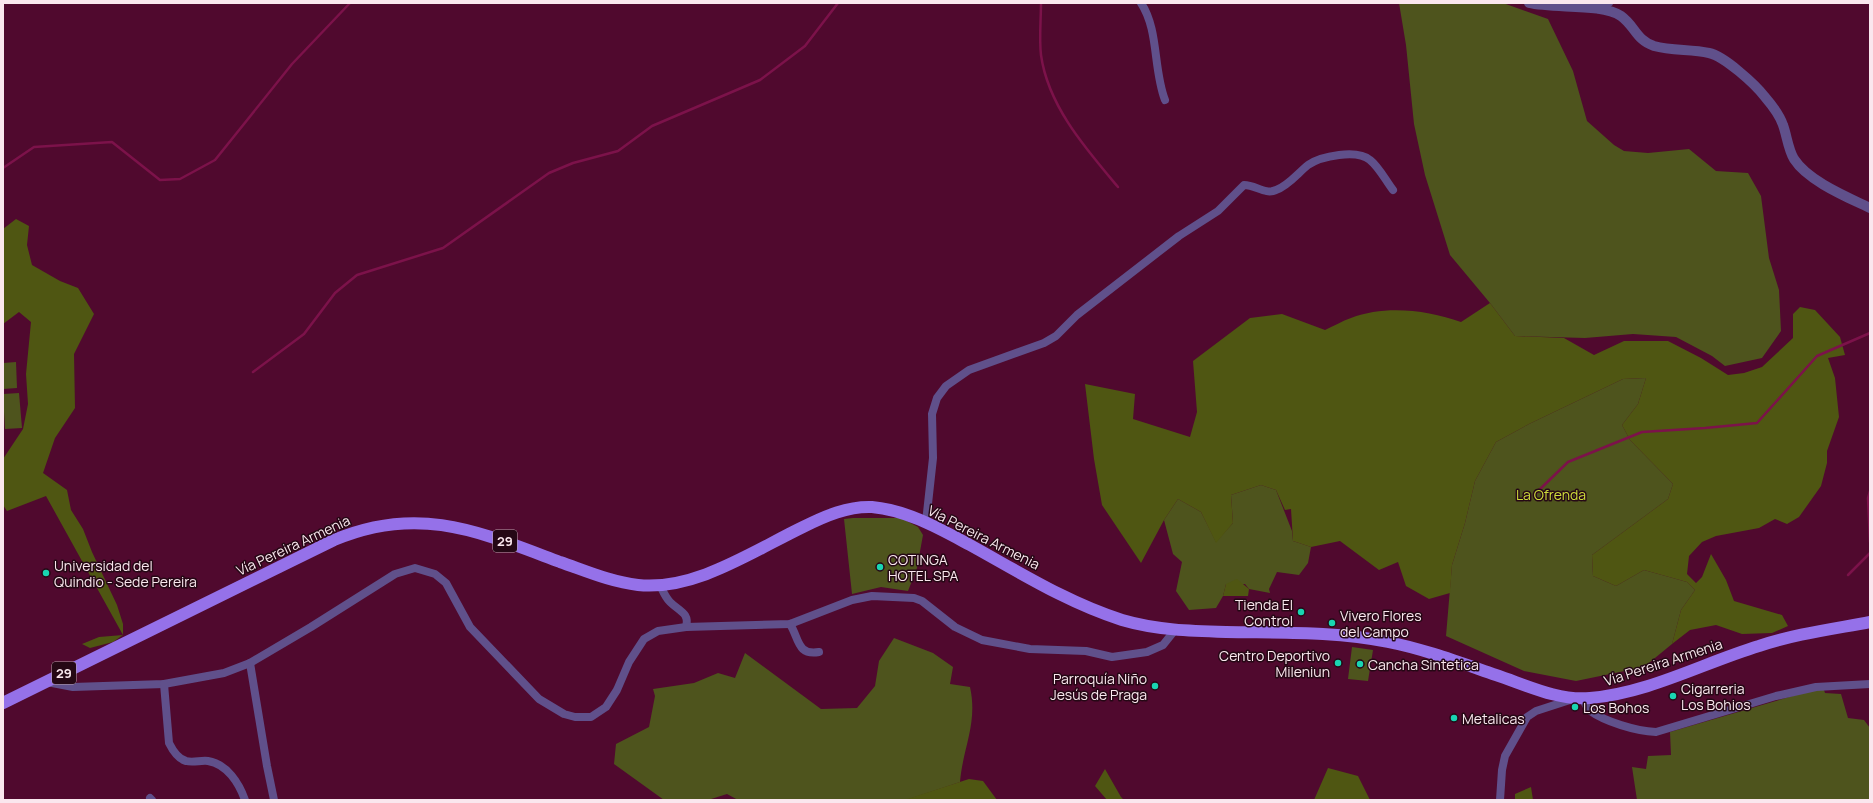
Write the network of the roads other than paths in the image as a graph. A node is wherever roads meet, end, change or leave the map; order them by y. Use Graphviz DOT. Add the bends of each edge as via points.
graph roads {
  1 [pos="1141,3"];
  2 [pos="1529,3"];
  3 [pos="1609,3"];
  4 [pos="1598,9"];
  5 [pos="1165,100"];
  6 [pos="1392,190"];
  7 [pos="1870,208"];
  8 [pos="926,522"];
  9 [pos="660,585"];
  10 [pos="1870,622"];
  11 [pos="790,624"];
  12 [pos="686,628"];
  13 [pos="1175,630"];
  14 [pos="819,652"];
  15 [pos="250,663"];
  16 [pos="47,682"];
  17 [pos="164,684"];
  18 [pos="1870,684"];
  19 [pos="1578,699"];
  20 [pos="3,703"];
  21 [pos="245,800"];
  22 [pos="274,800"];
  23 [pos="1500,800"];
  1 -- 5 [label="street" via="1151,23 1159,84"];
  2 -- 4 [label="street"];
  3 -- 4 [label="street"];
  4 -- 7 [label="street" via="1621,16 1642,40 1654,46 1709,52 1724,59 1765,96 1783,123 1795,160 1808,173 1840,194"];
  6 -- 8 [label="street" via="1370,159 1350,154 1331,156 1309,164 1276,190 1266,192 1251,185 1244,185 1218,211 1180,236 1078,315 1056,336 1044,343 969,370 955,378 937,398 932,414 932,458"];
  8 -- 9 [label="main road, Vía Pereira Armenia / 29" via="879,508 848,509 813,522 714,572 692,580"];
  8 -- 13 [label="main road, Vía Pereira Armenia / 29" via="1087,607 1128,622"];
  9 -- 12 [label="street" via="666,597 685,613"];
  9 -- 16 [label="main road, Vía Pereira Armenia / 29" via="636,585 604,578 463,528 432,523 392,523 362,529 334,540"];
  10 -- 19 [label="main road, Vía Pereira Armenia / 29" via="1765,644 1644,687 1611,696"];
  11 -- 12 [label="street"];
  11 -- 13 [label="street" via="852,600 872,596 914,598 922,601 955,627 982,640 1030,650 1086,651 1112,657 1147,652 1163,644"];
  11 -- 14 [label="street" via="802,648 811,654"];
  12 -- 15 [label="street" via="658,631 644,639 629,662 606,708 591,716 575,717 564,714 539,698 470,627 446,583 435,574 415,568 395,574"];
  13 -- 19 [label="main road, Vía Pereira Armenia / 29" via="1376,639 1414,648 1546,692"];
  15 -- 17 [label="street" via="224,673"];
  15 -- 22 [label="street"];
  16 -- 17 [label="street" via="81,687"];
  16 -- 20 [label="main road, Vía Pereira Armenia / 29"];
  17 -- 21 [label="street" via="169,743 172,749 186,761 220,764 242,790"];
  18 -- 19 [label="street" via="1816,687 1776,696 1656,732 1639,731 1607,719 1589,710"];
  19 -- 23 [label="street" via="1536,711 1527,717 1505,756"];
}
